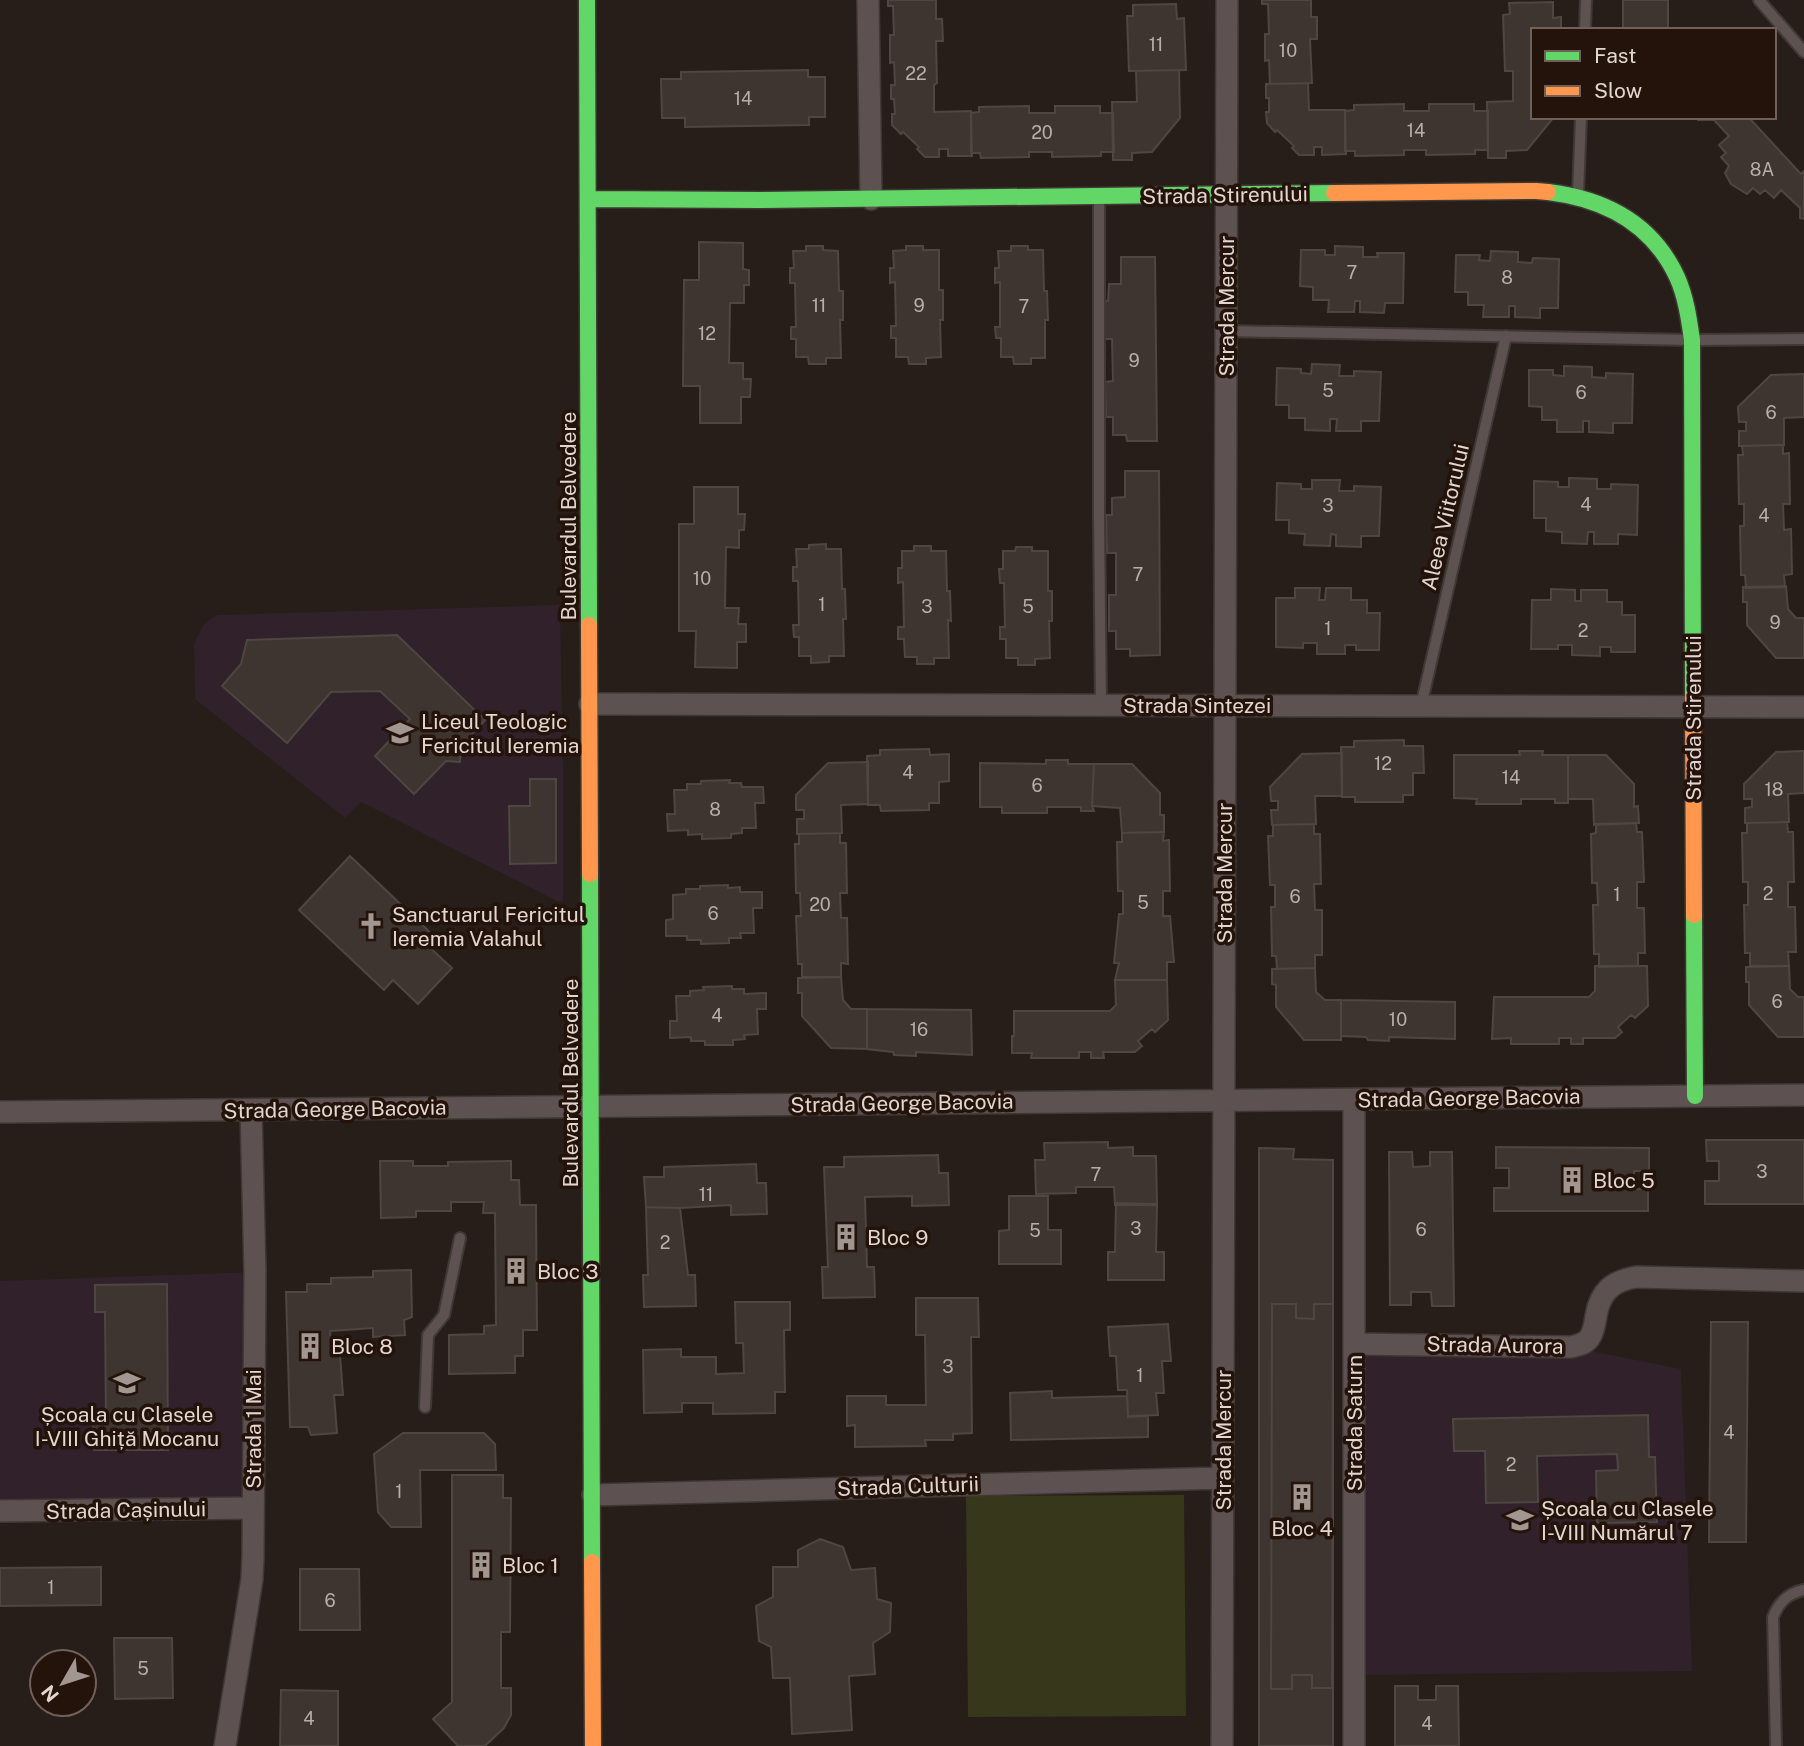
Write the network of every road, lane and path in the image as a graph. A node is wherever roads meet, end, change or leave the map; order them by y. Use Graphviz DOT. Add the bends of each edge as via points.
graph roads {
  1 [pos="587,0"];
  2 [pos="868,0"];
  3 [pos="1227,0"];
  4 [pos="1586,0"];
  5 [pos="1759,0"];
  6 [pos="1585,28"];
  7 [pos="1804,52"];
  8 [pos="1581,119"];
  9 [pos="1227,195"];
  10 [pos="1099,197"];
  11 [pos="1578,197"];
  12 [pos="588,199"];
  13 [pos="871,199"];
  14 [pos="1226,331"];
  15 [pos="1506,336"];
  16 [pos="1804,339"];
  17 [pos="1692,340"];
  18 [pos="590,704"];
  19 [pos="1101,705"];
  20 [pos="1225,705"];
  21 [pos="1422,706"];
  22 [pos="1693,706"];
  23 [pos="1804,707"];
  24 [pos="1804,1095"];
  25 [pos="1695,1096"];
  26 [pos="1354,1099"];
  27 [pos="1224,1101"];
  28 [pos="591,1107"];
  29 [pos="251,1110"];
  30 [pos="0,1112"];
  31 [pos="460,1238"];
  32 [pos="1804,1281"];
  33 [pos="1354,1343"];
  34 [pos="425,1407"];
  35 [pos="1223,1478"];
  36 [pos="593,1495"];
  37 [pos="253,1508"];
  38 [pos="0,1511"];
  39 [pos="1804,1590"];
  40 [pos="225,1746"];
  41 [pos="593,1746"];
  42 [pos="1222,1746"];
  43 [pos="1354,1746"];
  44 [pos="1776,1746"];
  1 -- 12 [label="street, Bulevardul Belvedere"];
  2 -- 13 [label="street"];
  3 -- 9 [label="street, Strada Mercur"];
  4 -- 6 [label="lane"];
  5 -- 7 [label="lane"];
  8 -- 11 [label="lane"];
  9 -- 10 [label="street, Strada Stirenului"];
  9 -- 11 [label="street, Strada Stirenului" via="1536,191"];
  9 -- 14 [label="street, Strada Mercur"];
  10 -- 13 [label="street, Strada Stirenului"];
  10 -- 19 [label="lane"];
  11 -- 17 [label="street, Strada Stirenului" via="1630,219 1667,257 1685,298"];
  12 -- 13 [label="street, Strada Stirenului"];
  12 -- 18 [label="street, Bulevardul Belvedere"];
  14 -- 15 [label="lane"];
  14 -- 20 [label="street, Strada Mercur"];
  15 -- 17 [label="lane"];
  15 -- 21 [label="lane, Aleea Viitorului"];
  16 -- 17 [label="lane"];
  17 -- 22 [label="street, Strada Stirenului"];
  18 -- 19 [label="street, Strada Sintezei"];
  18 -- 28 [label="street, Bulevardul Belvedere"];
  19 -- 20 [label="street, Strada Sintezei"];
  20 -- 21 [label="street, Strada Sintezei"];
  20 -- 27 [label="street, Strada Mercur"];
  21 -- 22 [label="street, Strada Sintezei"];
  22 -- 23 [label="street, Strada Sintezei"];
  22 -- 25 [label="street, Strada Stirenului"];
  24 -- 25 [label="street, Strada George Bacovia"];
  25 -- 26 [label="street, Strada George Bacovia"];
  26 -- 27 [label="street, Strada George Bacovia"];
  26 -- 33 [label="street, Strada Saturn"];
  27 -- 28 [label="street, Strada George Bacovia"];
  27 -- 35 [label="street, Strada Mercur"];
  28 -- 29 [label="street, Strada George Bacovia"];
  28 -- 36 [label="street, Bulevardul Belvedere"];
  29 -- 30 [label="street, Strada George Bacovia"];
  29 -- 37 [label="street, Strada 1 Mai"];
  31 -- 34 [label="lane" via="444,1315 428,1335"];
  32 -- 33 [label="street, Strada Aurora" via="1622,1279 1598,1304 1590,1338 1571,1347"];
  33 -- 43 [label="street, Strada Saturn"];
  35 -- 36 [label="street, Strada Culturii"];
  35 -- 42 [label="street, Strada Mercur"];
  36 -- 41 [label="street, Bulevardul Belvedere"];
  37 -- 38 [label="street, Strada Cașinului"];
  37 -- 40 [label="street, Strada 1 Mai" via="252,1579"];
  39 -- 44 [label="lane" via="1790,1594 1773,1617"];
}
